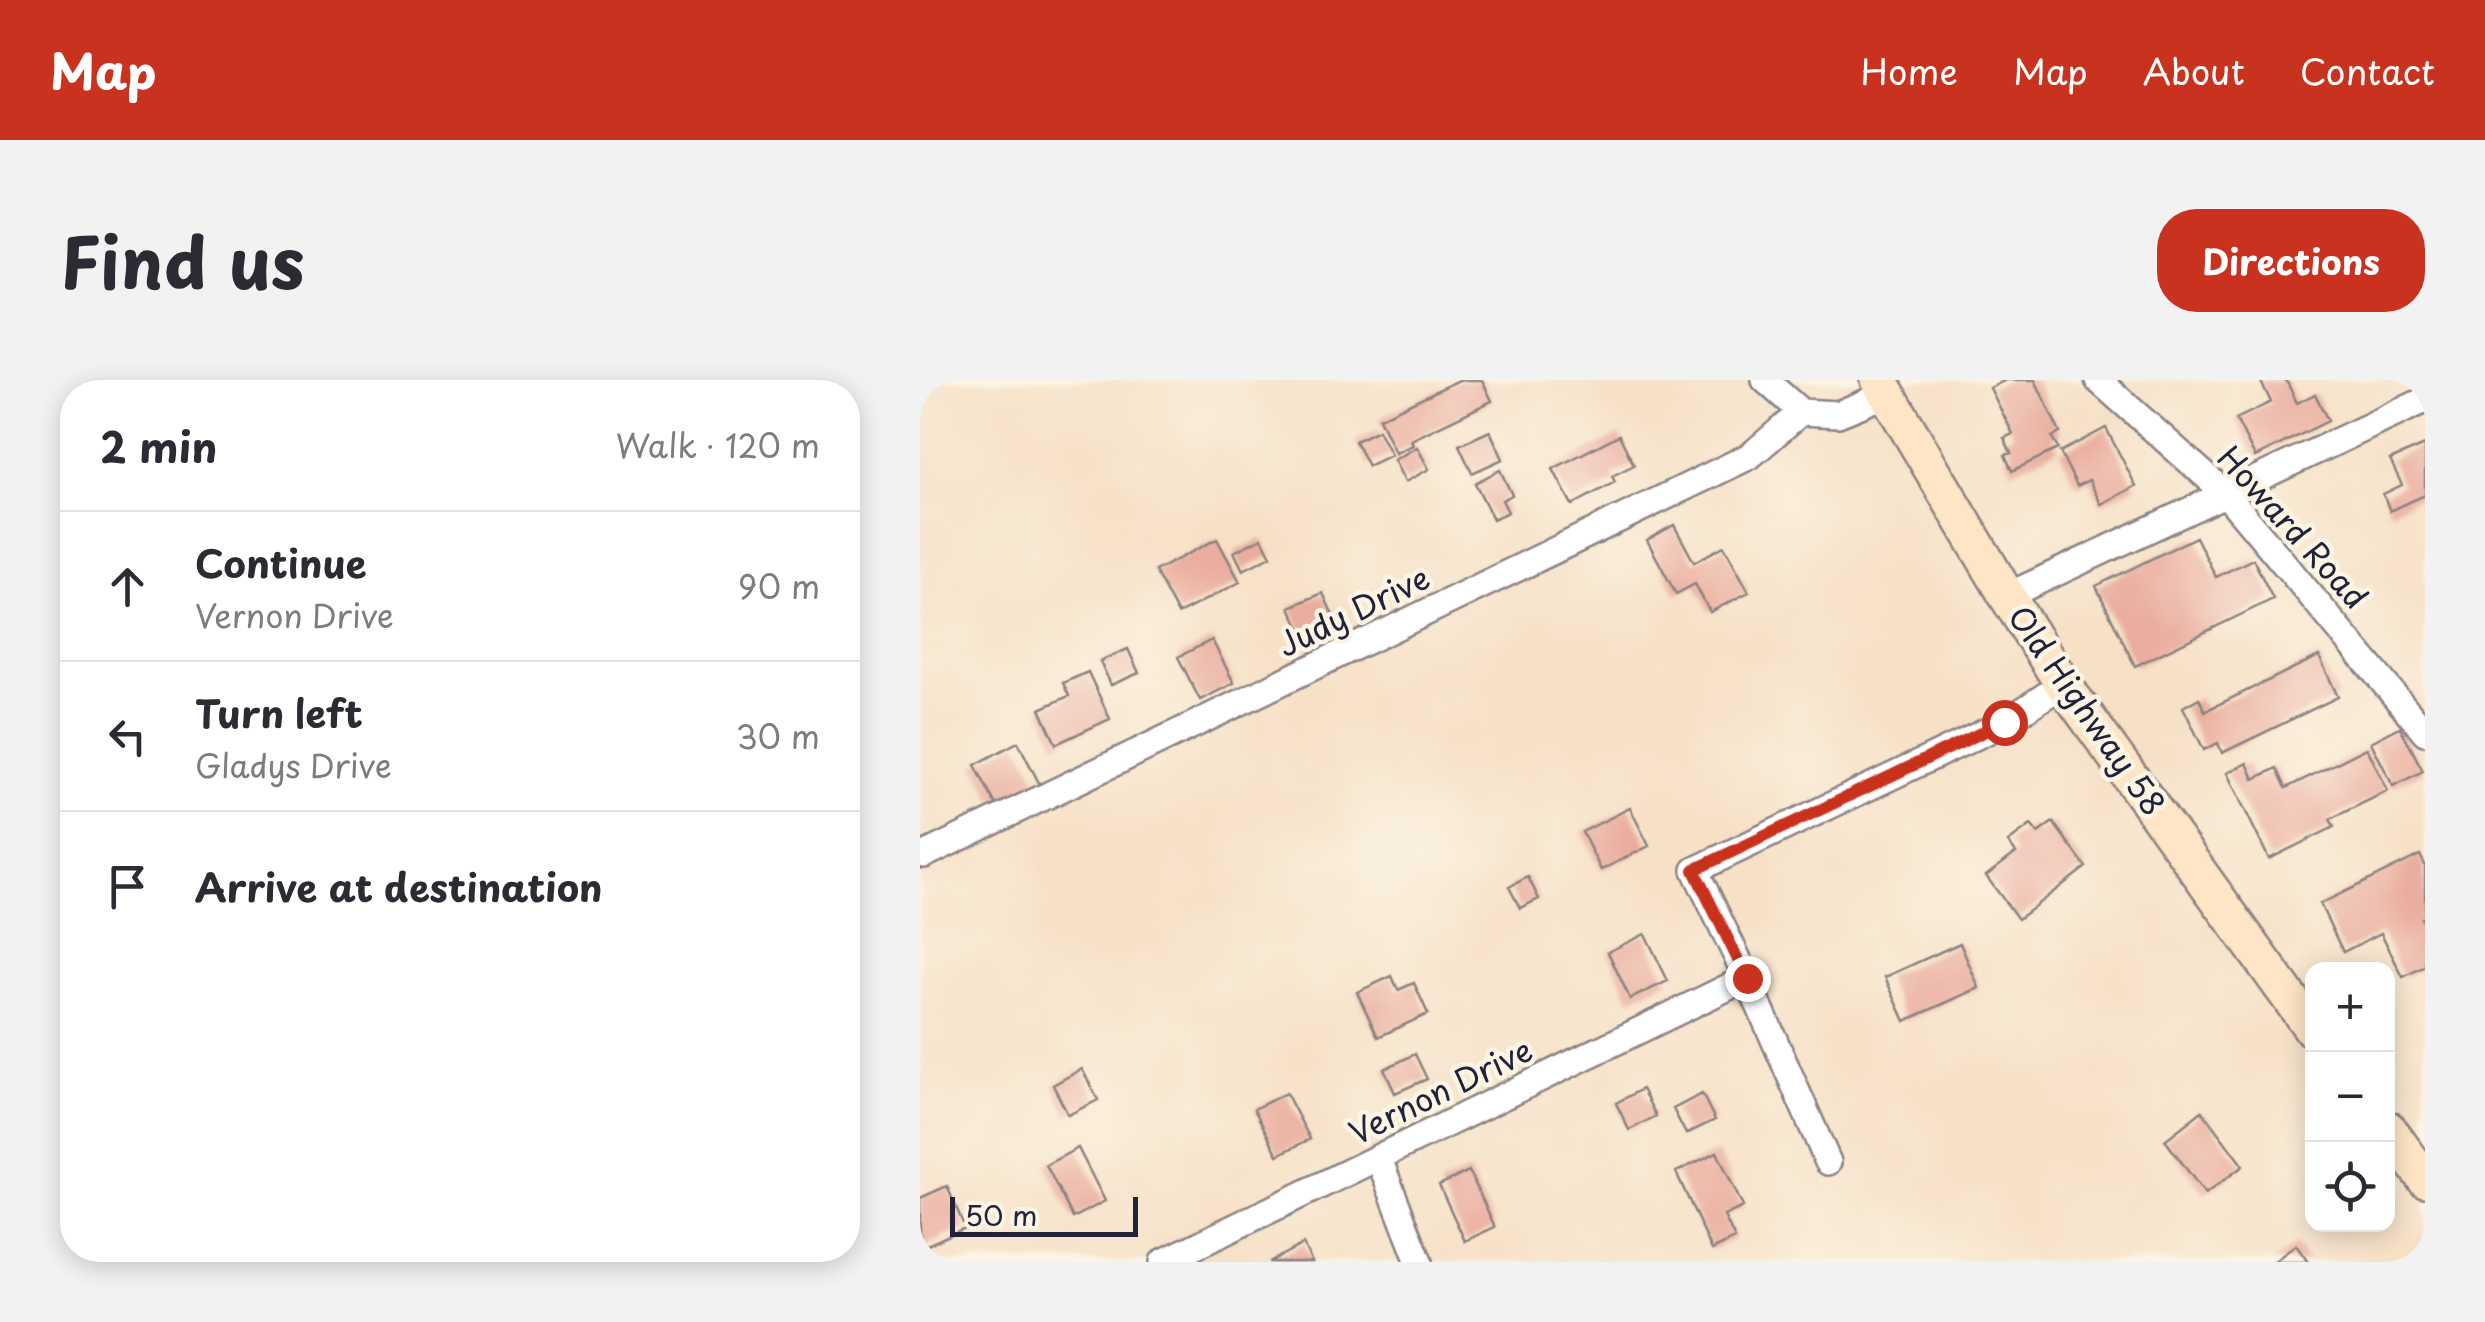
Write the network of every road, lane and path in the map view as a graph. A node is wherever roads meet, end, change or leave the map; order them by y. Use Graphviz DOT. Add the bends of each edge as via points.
graph roads {
  1 [pos="1765,380"];
  2 [pos="2098,380"];
  3 [pos="1883,387"];
  4 [pos="2425,400"];
  5 [pos="1801,412"];
  6 [pos="2225,493"];
  7 [pos="2007,596"];
  8 [pos="2063,684"];
  9 [pos="2425,732"];
  10 [pos="924,856"];
  11 [pos="1747,978"];
  12 [pos="2305,1018"];
  13 [pos="2395,1138"];
  14 [pos="1378,1159"];
  15 [pos="1828,1162"];
  16 [pos="2425,1179"];
  17 [pos="1163,1262"];
  18 [pos="1419,1262"];
  1 -- 5 [label="street"];
  2 -- 6 [label="street, Howard Road"];
  3 -- 5 [label="street" via="1838,414"];
  3 -- 7 [label="main road, Old Highway 58"];
  4 -- 6 [label="street"];
  5 -- 10 [label="street, Judy Drive" via="1750,456"];
  6 -- 7 [label="street"];
  6 -- 9 [label="street, Howard Road"];
  7 -- 8 [label="main road, Old Highway 58"];
  8 -- 11 [label="street" via="2004,722 1694,870"];
  8 -- 12 [label="main road, Old Highway 58"];
  11 -- 14 [label="street, Vernon Drive"];
  11 -- 15 [label="street"];
  13 -- 16 [label="main road"];
  14 -- 17 [label="street, Vernon Drive"];
  14 -- 18 [label="street"];
}
